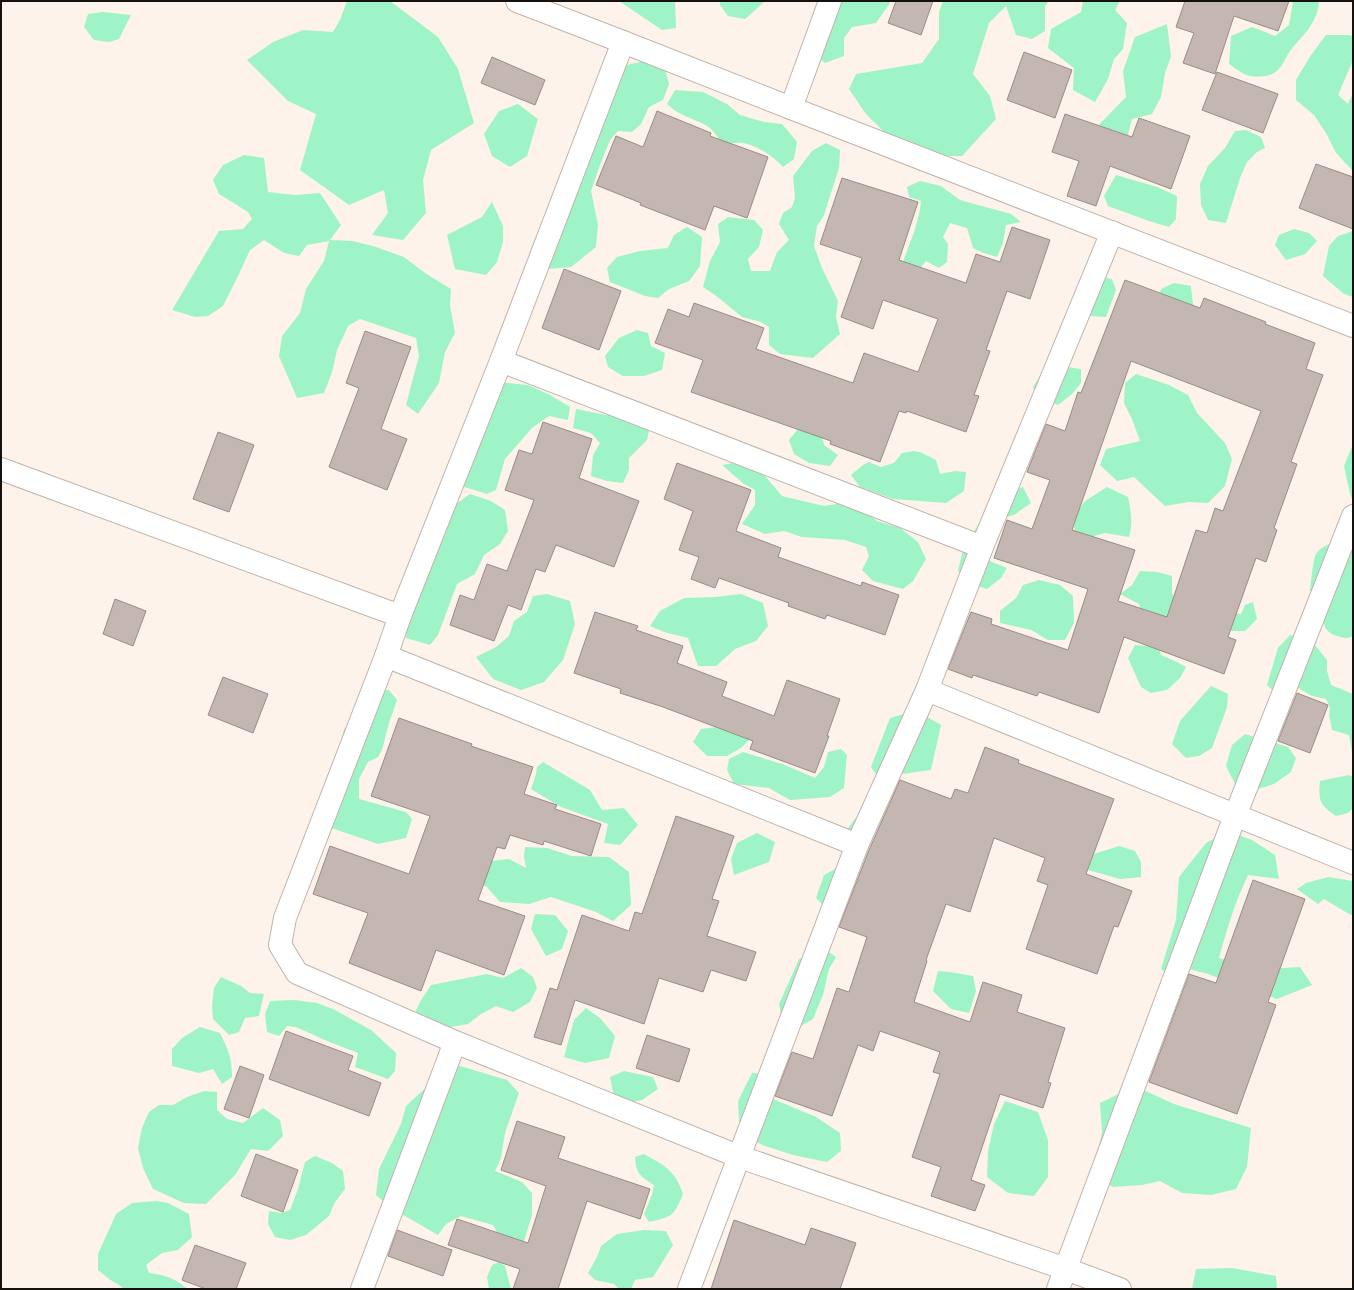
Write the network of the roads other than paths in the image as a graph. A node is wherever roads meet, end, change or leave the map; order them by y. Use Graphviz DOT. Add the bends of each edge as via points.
graph roads {
  1 [pos="517,1"];
  2 [pos="830,1"];
  3 [pos="623,42"];
  4 [pos="791,108"];
  5 [pos="1112,232"];
  6 [pos="1353,326"];
  7 [pos="501,361"];
  8 [pos="1,469"];
  9 [pos="1353,516"];
  10 [pos="982,547"];
  11 [pos="400,616"];
  12 [pos="386,656"];
  13 [pos="927,690"];
  14 [pos="1235,816"];
  15 [pos="857,845"];
  16 [pos="1353,863"];
  17 [pos="455,1042"];
  18 [pos="740,1157"];
  19 [pos="1066,1269"];
  20 [pos="362,1289"];
  21 [pos="689,1289"];
  22 [pos="1058,1289"];
  23 [pos="1120,1289"];
  1 -- 3 [label="street"];
  2 -- 4 [label="street"];
  3 -- 4 [label="street"];
  3 -- 7 [label="street"];
  4 -- 5 [label="street"];
  5 -- 6 [label="street"];
  5 -- 10 [label="street"];
  7 -- 10 [label="street"];
  7 -- 11 [label="street"];
  8 -- 11 [label="street"];
  9 -- 14 [label="street"];
  10 -- 13 [label="street"];
  11 -- 12 [label="street"];
  12 -- 15 [label="street"];
  12 -- 17 [label="street" via="285,918 280,945 297,973"];
  13 -- 14 [label="street"];
  13 -- 15 [label="street"];
  14 -- 16 [label="street"];
  14 -- 19 [label="street"];
  15 -- 18 [label="street"];
  17 -- 18 [label="street"];
  17 -- 20 [label="street"];
  18 -- 19 [label="street"];
  18 -- 21 [label="street"];
  19 -- 22 [label="street"];
  19 -- 23 [label="street"];
}
